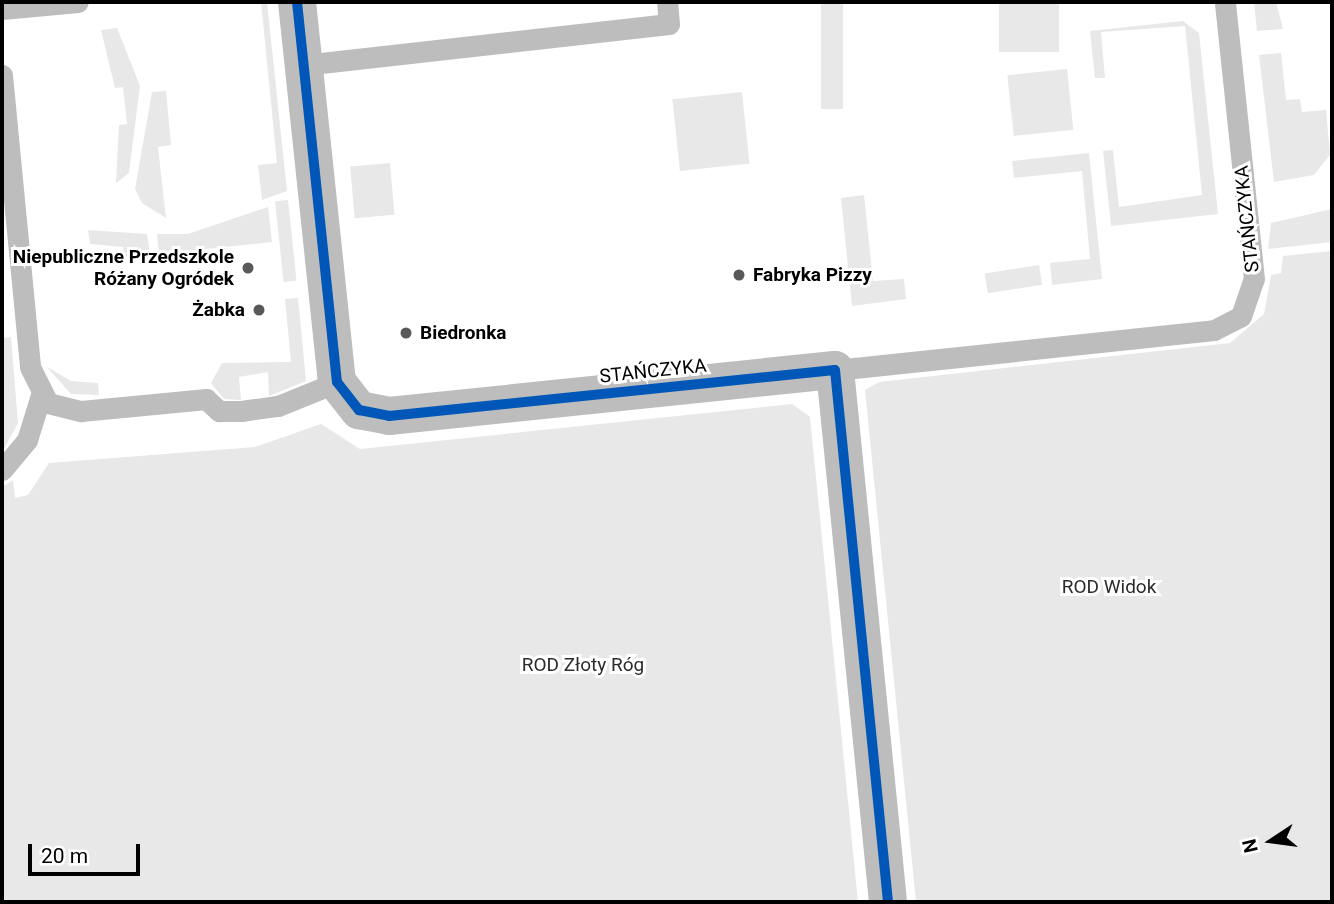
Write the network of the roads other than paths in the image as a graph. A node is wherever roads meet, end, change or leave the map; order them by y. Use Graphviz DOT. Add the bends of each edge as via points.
graph roads {
  1 [pos="78,2"];
  2 [pos="296,2"];
  3 [pos="667,2"];
  4 [pos="1225,2"];
  5 [pos="2,9"];
  6 [pos="303,65"];
  7 [pos="2,75"];
  8 [pos="835,370"];
  9 [pos="337,382"];
  10 [pos="41,395"];
  11 [pos="2,471"];
  12 [pos="888,902"];
  1 -- 5 [label="lane"];
  2 -- 6 [label="street"];
  3 -- 6 [label="lane" via="670,24"];
  4 -- 8 [label="lane, STAŃCZYKA" via="1254,279 1241,316 1214,330"];
  6 -- 9 [label="street"];
  7 -- 10 [label="lane" via="30,367"];
  8 -- 9 [label="street, STAŃCZYKA" via="388,416 359,410"];
  8 -- 12 [label="street"];
  9 -- 10 [label="lane" via="278,406 225,412 205,399 65,410"];
  10 -- 11 [label="lane" via="27,440"];
}
